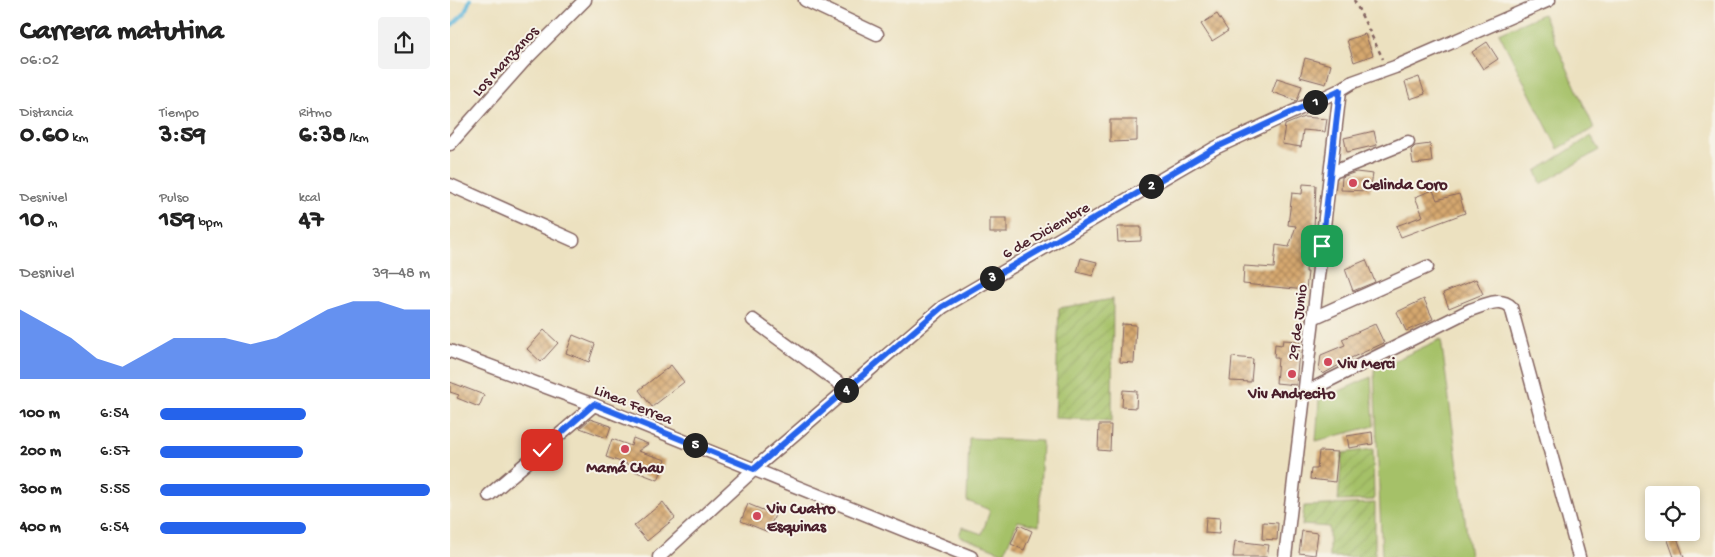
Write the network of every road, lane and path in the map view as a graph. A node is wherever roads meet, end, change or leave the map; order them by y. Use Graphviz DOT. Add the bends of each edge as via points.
graph roads {
  1 [pos="585,0"];
  2 [pos="805,0"];
  3 [pos="1354,0"];
  4 [pos="1549,0"];
  5 [pos="877,34"];
  6 [pos="1388,70"];
  7 [pos="1340,90"];
  8 [pos="1408,142"];
  9 [pos="450,144"];
  10 [pos="1331,173"];
  11 [pos="450,185"];
  12 [pos="574,240"];
  13 [pos="1427,266"];
  14 [pos="1313,318"];
  15 [pos="753,320"];
  16 [pos="450,351"];
  17 [pos="847,389"];
  18 [pos="1304,393"];
  19 [pos="594,404"];
  20 [pos="754,469"];
  21 [pos="489,495"];
  22 [pos="659,557"];
  23 [pos="971,557"];
  24 [pos="1285,557"];
  25 [pos="1579,557"];
  1 -- 9 [label="street, Los Manzanos" via="524,61"];
  2 -- 5 [label="street"];
  3 -- 6 [label="path"];
  4 -- 6 [label="street, 6 de Diciembre"];
  6 -- 7 [label="street, 6 de Diciembre"];
  7 -- 10 [label="street, 29 de Junio"];
  7 -- 17 [label="street, 6 de Diciembre" via="1215,148 942,307"];
  8 -- 10 [label="street"];
  10 -- 14 [label="street, 29 de Junio"];
  11 -- 12 [label="street"];
  13 -- 14 [label="street"];
  14 -- 18 [label="street, 29 de Junio"];
  15 -- 17 [label="street"];
  16 -- 19 [label="street, Linea Ferrea"];
  17 -- 20 [label="street, 6 de Diciembre"];
  18 -- 24 [label="street, 29 de Junio"];
  18 -- 25 [label="street" via="1470,310 1498,301 1507,302"];
  19 -- 20 [label="street, Linea Ferrea"];
  19 -- 21 [label="street"];
  20 -- 22 [label="street, 6 de Diciembre"];
  20 -- 23 [label="street, Linea Ferrea"];
}
